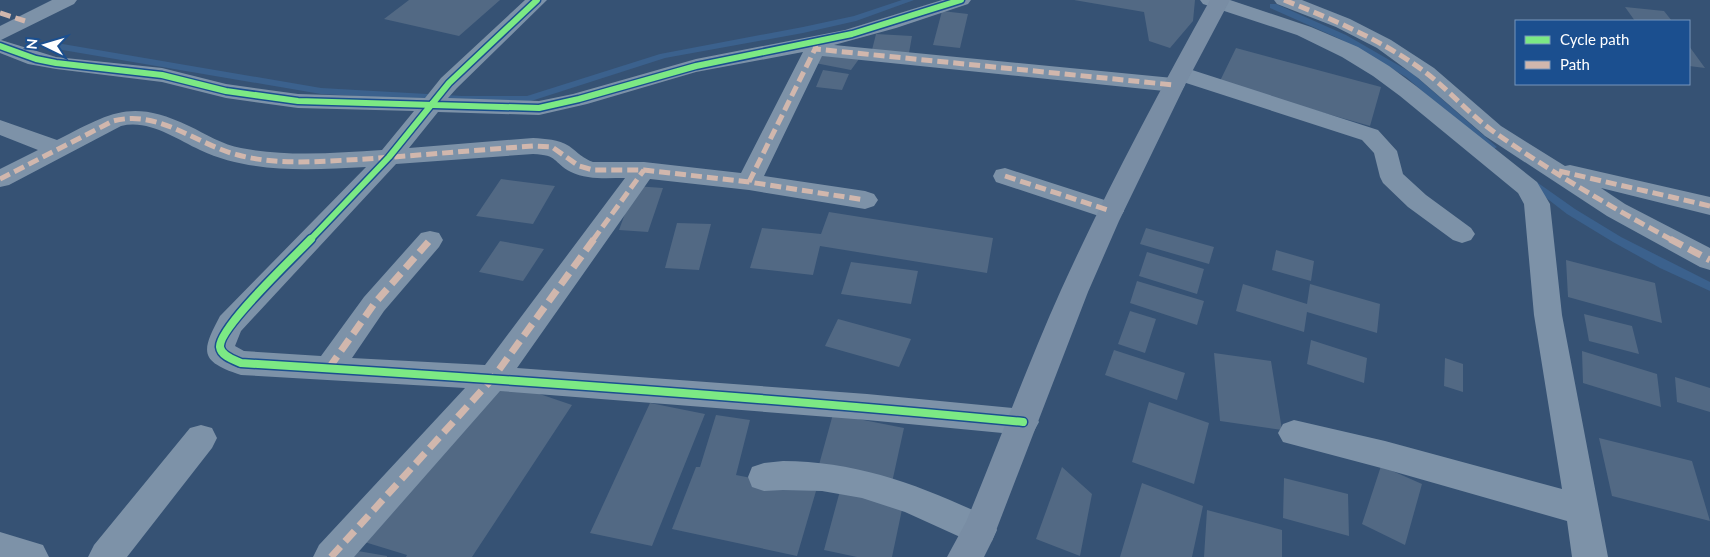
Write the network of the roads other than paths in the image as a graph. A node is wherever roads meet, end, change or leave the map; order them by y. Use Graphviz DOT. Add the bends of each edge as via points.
graph roads {
  1 [pos="67,0"];
  2 [pos="537,0"];
  3 [pos="961,0"];
  4 [pos="1284,0"];
  5 [pos="1216,1"];
  6 [pos="0,13"];
  7 [pos="25,21"];
  8 [pos="0,34"];
  9 [pos="0,46"];
  10 [pos="816,46"];
  11 [pos="1177,79"];
  12 [pos="440,95"];
  13 [pos="0,127"];
  14 [pos="59,149"];
  15 [pos="389,157"];
  16 [pos="1530,168"];
  17 [pos="644,170"];
  18 [pos="1005,176"];
  19 [pos="0,179"];
  20 [pos="749,182"];
  21 [pos="864,200"];
  22 [pos="1710,206"];
  23 [pos="1110,212"];
  24 [pos="1462,234"];
  25 [pos="430,240"];
  26 [pos="1710,260"];
  27 [pos="329,368"];
  28 [pos="493,378"];
  29 [pos="1023,422"];
  30 [pos="1294,432"];
  31 [pos="201,438"];
  32 [pos="764,477"];
  33 [pos="1582,510"];
  34 [pos="972,543"];
  35 [pos="0,548"];
  36 [pos="30,557"];
  37 [pos="106,557"];
  38 [pos="331,557"];
  39 [pos="1590,557"];
  1 -- 7 [label="street"];
  2 -- 12 [label="street"];
  3 -- 10 [label="street"];
  4 -- 16 [label="street" via="1343,22 1384,44 1426,73 1493,130"];
  5 -- 11 [label="main road"];
  5 -- 16 [label="street" via="1304,31 1350,52"];
  6 -- 7 [label="street"];
  7 -- 8 [label="street"];
  9 -- 12 [label="street" via="56,63 162,75 258,96 298,101"];
  10 -- 11 [label="street" via="929,62"];
  10 -- 12 [label="street" via="672,72 570,103 539,108"];
  10 -- 20 [label="street"];
  11 -- 23 [label="main road"];
  11 -- 24 [label="street" via="1370,135 1385,151 1392,177 1417,201"];
  12 -- 15 [label="street"];
  13 -- 14 [label="street"];
  14 -- 15 [label="street" via="121,118 140,116 239,156 322,162"];
  14 -- 19 [label="street"];
  15 -- 17 [label="street" via="533,146 552,147 579,166 593,170"];
  15 -- 27 [label="street" via="230,324 220,342 223,355 241,363"];
  16 -- 22 [label="street"];
  16 -- 26 [label="street"];
  16 -- 33 [label="street" via="1528,188 1537,204 1548,315"];
  17 -- 20 [label="street"];
  17 -- 28 [label="street"];
  18 -- 23 [label="street"];
  20 -- 21 [label="street"];
  23 -- 29 [label="main road" via="1074,292"];
  25 -- 27 [label="street" via="374,304"];
  27 -- 28 [label="street"];
  28 -- 29 [label="street"];
  28 -- 38 [label="street"];
  29 -- 34 [label="main road"];
  30 -- 33 [label="street"];
  31 -- 37 [label="street"];
  32 -- 34 [label="street" via="812,475 872,486 917,501"];
  33 -- 39 [label="street"];
  35 -- 36 [label="street"];
}
